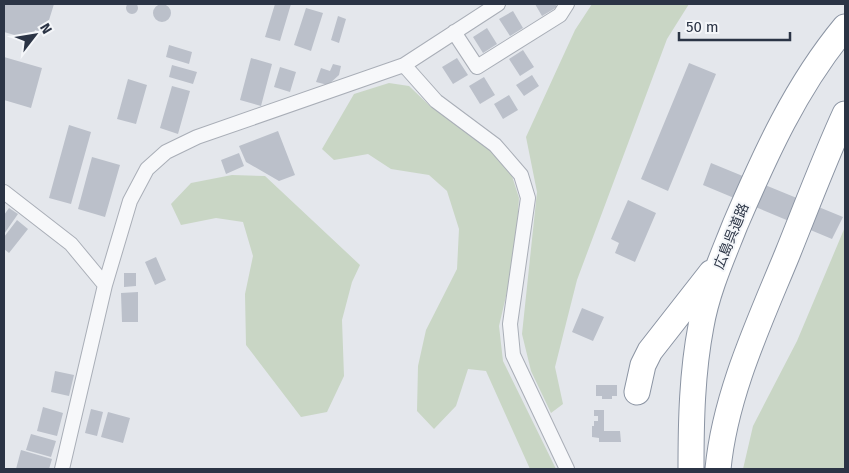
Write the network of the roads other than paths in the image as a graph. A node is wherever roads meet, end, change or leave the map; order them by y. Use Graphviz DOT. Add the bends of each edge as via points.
graph roads {
  1 [pos="498,4"];
  2 [pos="567,4"];
  3 [pos="845,27"];
  4 [pos="454,32"];
  5 [pos="404,65"];
  6 [pos="845,114"];
  7 [pos="4,192"];
  8 [pos="720,261"];
  9 [pos="104,285"];
  10 [pos="637,392"];
  11 [pos="62,469"];
  12 [pos="567,469"];
  13 [pos="691,469"];
  14 [pos="718,469"];
  1 -- 4 [label="street"];
  2 -- 4 [label="street" via="560,16 477,67"];
  3 -- 8 [label="highway, 広島呉道路" via="822,55 783,120"];
  4 -- 5 [label="street"];
  5 -- 9 [label="street" via="197,137 166,152 147,169 130,201"];
  5 -- 12 [label="street" via="436,101 495,145 521,175 528,198 510,324 513,355"];
  6 -- 14 [label="highway" via="747,357 727,420"];
  7 -- 9 [label="street" via="71,244"];
  8 -- 10 [label="highway" via="650,351"];
  8 -- 13 [label="highway, 広島呉道路" via="703,315 697,351"];
  9 -- 11 [label="street"];
}
